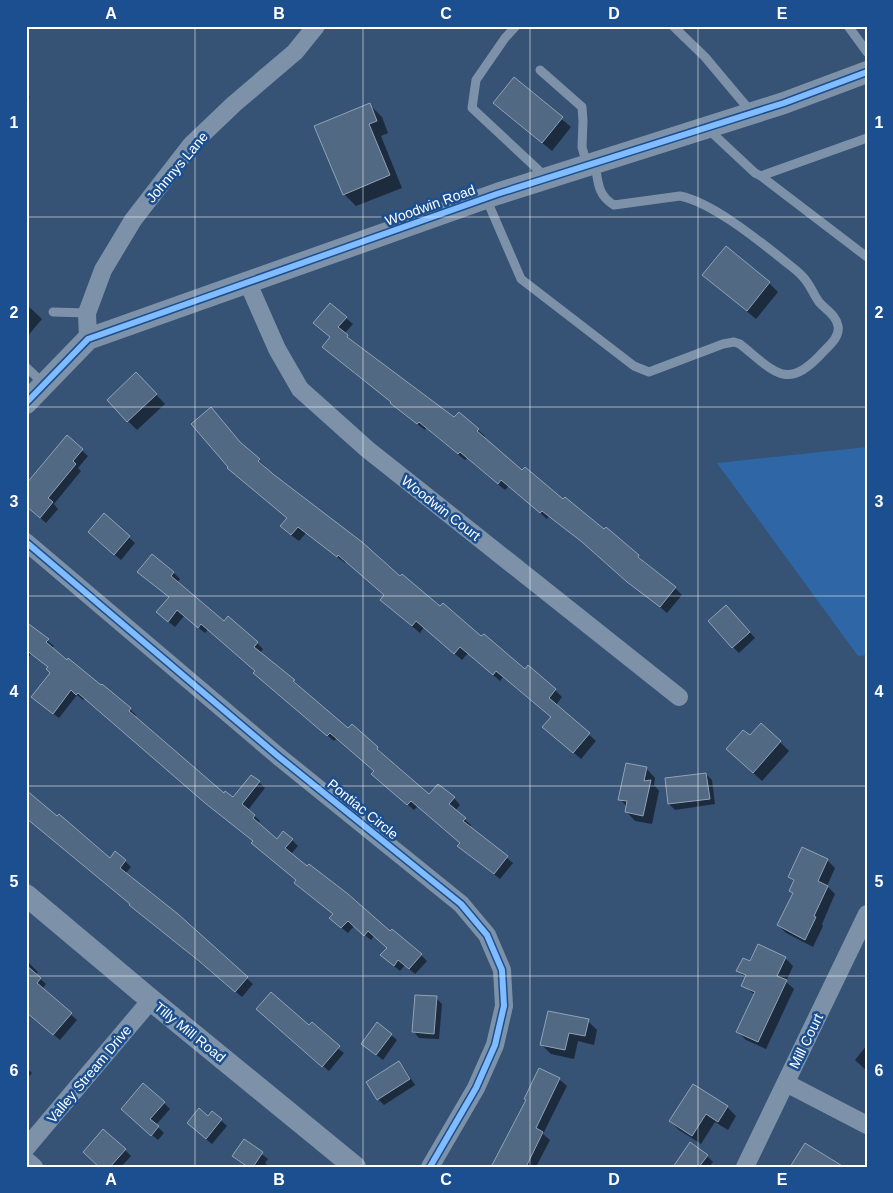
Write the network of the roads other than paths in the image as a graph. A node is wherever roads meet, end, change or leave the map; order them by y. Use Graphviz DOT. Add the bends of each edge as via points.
graph roads {
  1 [pos="316,26"];
  2 [pos="516,26"];
  3 [pos="673,26"];
  4 [pos="848,26"];
  5 [pos="867,52"];
  6 [pos="540,70"];
  7 [pos="867,72"];
  8 [pos="752,113"];
  9 [pos="707,128"];
  10 [pos="867,138"];
  11 [pos="591,164"];
  12 [pos="761,176"];
  13 [pos="547,178"];
  14 [pos="486,198"];
  15 [pos="867,257"];
  16 [pos="248,282"];
  17 [pos="53,312"];
  18 [pos="87,313"];
  19 [pos="88,339"];
  20 [pos="26,367"];
  21 [pos="44,385"];
  22 [pos="26,403"];
  23 [pos="26,542"];
  24 [pos="679,697"];
  25 [pos="26,895"];
  26 [pos="867,914"];
  27 [pos="151,1000"];
  28 [pos="786,1083"];
  29 [pos="867,1125"];
  30 [pos="26,1148"];
  31 [pos="26,1160"];
  32 [pos="34,1167"];
  33 [pos="355,1167"];
  34 [pos="430,1167"];
  35 [pos="745,1167"];
  1 -- 18 [label="street, Johnnys Lane" via="295,52 191,145 132,220 103,270"];
  2 -- 13 [label="lane" via="476,80 472,108"];
  3 -- 8 [label="lane" via="705,57"];
  4 -- 5 [label="lane"];
  6 -- 11 [label="lane" via="582,106 582,147"];
  7 -- 8 [label="street, Woodwin Road"];
  8 -- 9 [label="street, Woodwin Road"];
  9 -- 11 [label="street, Woodwin Road"];
  9 -- 12 [label="lane"];
  10 -- 12 [label="lane"];
  11 -- 13 [label="street, Woodwin Road"];
  11 -- 14 [label="lane" via="604,199 614,205 680,196 688,198 708,206 764,244 802,276 819,302 834,316 838,333 832,343 797,375 776,372 734,342 649,372 634,366 521,280"];
  12 -- 15 [label="lane"];
  13 -- 14 [label="street, Woodwin Road"];
  14 -- 16 [label="street, Woodwin Road"];
  16 -- 19 [label="street, Woodwin Road"];
  16 -- 24 [label="street, Woodwin Court" via="277,349 300,389 367,449"];
  17 -- 18 [label="lane"];
  18 -- 19 [label="street, Johnnys Lane"];
  19 -- 21 [label="street, Woodwin Road"];
  20 -- 21 [label="lane"];
  21 -- 22 [label="street, Woodwin Road"];
  23 -- 34 [label="street, Pontiac Circle" via="278,756 461,904 487,935 502,970 504,1006 500,1026 476,1088"];
  25 -- 27 [label="street, Tilly Mill Road"];
  26 -- 28 [label="street, Mill Court"];
  27 -- 30 [label="street, Valley Stream Drive"];
  27 -- 33 [label="street, Tilly Mill Road"];
  28 -- 29 [label="street"];
  28 -- 35 [label="street, Mill Court"];
  31 -- 32 [label="street"];
}
